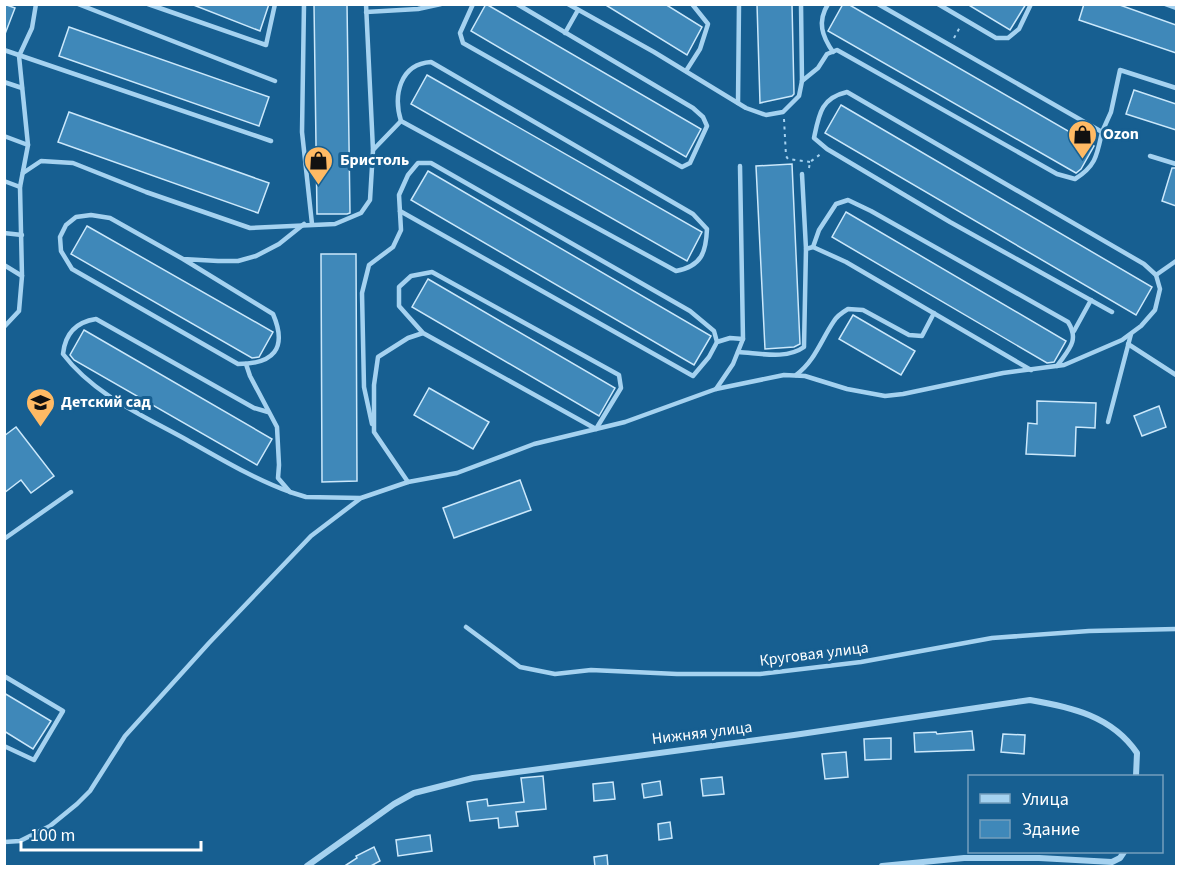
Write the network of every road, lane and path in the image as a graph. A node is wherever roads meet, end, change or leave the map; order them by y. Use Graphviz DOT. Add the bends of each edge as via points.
graph roads {
  1 [pos="36,4"];
  2 [pos="78,4"];
  3 [pos="148,4"];
  4 [pos="275,4"];
  5 [pos="304,4"];
  6 [pos="366,4"];
  7 [pos="441,4"];
  8 [pos="473,4"];
  9 [pos="517,4"];
  10 [pos="568,4"];
  11 [pos="692,4"];
  12 [pos="739,4"];
  13 [pos="801,4"];
  14 [pos="828,4"];
  15 [pos="878,4"];
  16 [pos="938,4"];
  17 [pos="1031,4"];
  18 [pos="1165,4"];
  19 [pos="392,7"];
  20 [pos="1176,8"];
  21 [pos="578,10"];
  22 [pos="366,12"];
  23 [pos="965,20"];
  24 [pos="565,33"];
  25 [pos="950,46"];
  26 [pos="4,51"];
  27 [pos="833,52"];
  28 [pos="19,56"];
  29 [pos="686,71"];
  30 [pos="275,81"];
  31 [pos="802,81"];
  32 [pos="4,82"];
  33 [pos="22,88"];
  34 [pos="1176,88"];
  35 [pos="738,103"];
  36 [pos="783,112"];
  37 [pos="401,120"];
  38 [pos="1102,132"];
  39 [pos="4,136"];
  40 [pos="271,141"];
  41 [pos="28,145"];
  42 [pos="827,149"];
  43 [pos="372,150"];
  44 [pos="1150,156"];
  45 [pos="1176,164"];
  46 [pos="740,166"];
  47 [pos="23,173"];
  48 [pos="802,174"];
  49 [pos="4,181"];
  50 [pos="20,187"];
  51 [pos="400,211"];
  52 [pos="304,224"];
  53 [pos="312,224"];
  54 [pos="4,233"];
  55 [pos="22,235"];
  56 [pos="813,247"];
  57 [pos="806,249"];
  58 [pos="183,259"];
  59 [pos="1176,261"];
  60 [pos="4,265"];
  61 [pos="1156,275"];
  62 [pos="22,276"];
  63 [pos="1091,300"];
  64 [pos="1112,312"];
  65 [pos="934,313"];
  66 [pos="4,327"];
  67 [pos="1074,331"];
  68 [pos="423,333"];
  69 [pos="1131,334"];
  70 [pos="743,339"];
  71 [pos="717,342"];
  72 [pos="1128,344"];
  73 [pos="738,352"];
  74 [pos="246,364"];
  75 [pos="1057,366"];
  76 [pos="1031,370"];
  77 [pos="1176,375"];
  78 [pos="795,376"];
  79 [pos="716,389"];
  80 [pos="268,412"];
  81 [pos="1108,422"];
  82 [pos="596,429"];
  83 [pos="374,432"];
  84 [pos="408,482"];
  85 [pos="71,492"];
  86 [pos="290,492"];
  87 [pos="361,498"];
  88 [pos="4,539"];
  89 [pos="466,627"];
  90 [pos="1176,628"];
  91 [pos="4,676"];
  92 [pos="4,746"];
  93 [pos="1136,775"];
  94 [pos="4,842"];
  95 [pos="1123,853"];
  96 [pos="307,867"];
  97 [pos="882,867"];
  1 -- 28 [label="lane" via="32,28"];
  2 -- 30 [label="lane"];
  3 -- 4 [label="lane" via="266,45"];
  5 -- 53 [label="lane" via="302,132"];
  6 -- 22 [label="lane"];
  7 -- 19 [label="lane" via="418,9"];
  8 -- 24 [label="lane" via="460,33 463,43 682,167 690,163 707,126 703,117"];
  9 -- 24 [label="lane"];
  10 -- 21 [label="lane"];
  11 -- 29 [label="lane" via="708,24 700,49"];
  12 -- 35 [label="lane"];
  13 -- 31 [label="lane"];
  14 -- 27 [label="lane" via="822,14 821,30"];
  15 -- 25 [label="lane"];
  16 -- 23 [label="lane"];
  17 -- 23 [label="lane" via="1019,29 1008,38 996,38"];
  18 -- 20 [label="lane"];
  19 -- 22 [label="lane"];
  21 -- 24 [label="lane"];
  21 -- 29 [label="lane"];
  22 -- 43 [label="lane"];
  23 -- 25 [label="path"];
  25 -- 38 [label="lane"];
  26 -- 28 [label="lane"];
  27 -- 31 [label="lane"];
  27 -- 38 [label="lane" via="837,50 1057,174 1075,179 1086,172 1096,158"];
  28 -- 33 [label="lane"];
  28 -- 40 [label="lane"];
  29 -- 35 [label="lane"];
  31 -- 36 [label="lane" via="799,96"];
  32 -- 33 [label="lane"];
  33 -- 41 [label="lane"];
  34 -- 38 [label="lane" via="1120,70 1111,112"];
  35 -- 36 [label="lane" via="766,115"];
  36 -- 42 [label="path" via="788,159 810,162"];
  37 -- 37 [label="lane" via="676,271 690,268 706,250 707,229 693,214 431,62 419,63 404,76 397,94"];
  37 -- 43 [label="lane"];
  39 -- 41 [label="lane"];
  41 -- 47 [label="lane"];
  42 -- 61 [label="lane" via="814,138 819,113 833,95 847,92 1144,264"];
  42 -- 63 [label="lane"];
  43 -- 53 [label="lane" via="370,200 361,213 335,224"];
  44 -- 45 [label="lane"];
  46 -- 70 [label="lane"];
  47 -- 50 [label="lane"];
  47 -- 52 [label="lane" via="41,161 73,163 250,228"];
  48 -- 57 [label="lane"];
  49 -- 50 [label="lane"];
  50 -- 55 [label="lane"];
  51 -- 71 [label="lane" via="693,376"];
  51 -- 71 [label="lane" via="399,195 408,175 418,163 431,163 690,310 714,331"];
  51 -- 83 [label="lane" via="401,231 393,247 369,265 362,293 364,387"];
  52 -- 53 [label="lane"];
  52 -- 58 [label="lane" via="256,256 238,261"];
  54 -- 55 [label="lane"];
  55 -- 62 [label="lane"];
  56 -- 57 [label="lane"];
  56 -- 65 [label="lane"];
  56 -- 67 [label="lane" via="836,204 848,200 1068,322"];
  57 -- 73 [label="lane" via="804,347 783,355"];
  58 -- 74 [label="lane" via="273,314 280,329 279,344 269,359"];
  58 -- 74 [label="lane" via="110,218 76,217 60,237 61,251 72,269 238,364"];
  59 -- 61 [label="lane"];
  60 -- 62 [label="lane"];
  61 -- 69 [label="lane" via="1160,289 1155,310"];
  62 -- 66 [label="lane" via="19,311"];
  63 -- 64 [label="lane"];
  63 -- 67 [label="lane"];
  65 -- 76 [label="lane"];
  65 -- 78 [label="lane" via="922,336 909,335 863,310 848,309 834,320 819,350"];
  67 -- 75 [label="lane" via="1074,340"];
  68 -- 82 [label="lane"];
  68 -- 82 [label="lane" via="399,306 399,286 411,276 432,272 619,375 621,388"];
  68 -- 83 [label="lane" via="378,357"];
  69 -- 72 [label="lane"];
  69 -- 75 [label="lane"];
  70 -- 71 [label="lane"];
  70 -- 73 [label="lane"];
  72 -- 77 [label="lane"];
  72 -- 81 [label="lane"];
  73 -- 79 [label="lane"];
  74 -- 80 [label="lane"];
  75 -- 76 [label="lane"];
  76 -- 78 [label="lane" via="885,396"];
  78 -- 79 [label="lane"];
  79 -- 82 [label="lane"];
  80 -- 86 [label="lane" via="277,428 278,478"];
  80 -- 86 [label="lane" via="96,319 72,329 64,344 63,354 76,371 106,395 252,476"];
  82 -- 84 [label="lane" via="534,444 457,473"];
  83 -- 84 [label="lane"];
  84 -- 87 [label="lane"];
  85 -- 88 [label="lane"];
  86 -- 87 [label="lane"];
  87 -- 94 [label="lane" via="311,536 209,643 125,736 77,804 50,826 20,841"];
  89 -- 90 [label="lane, Круговая улица" via="520,667 555,674 591,670 760,674 861,662 992,638"];
  91 -- 92 [label="lane" via="63,711 34,759"];
  93 -- 96 [label="street, Нижняя улица" via="1137,753 1118,731 1090,714 1030,700 472,778 414,793"];
  95 -- 97 [label="street" via="1112,862 964,858"];
}
